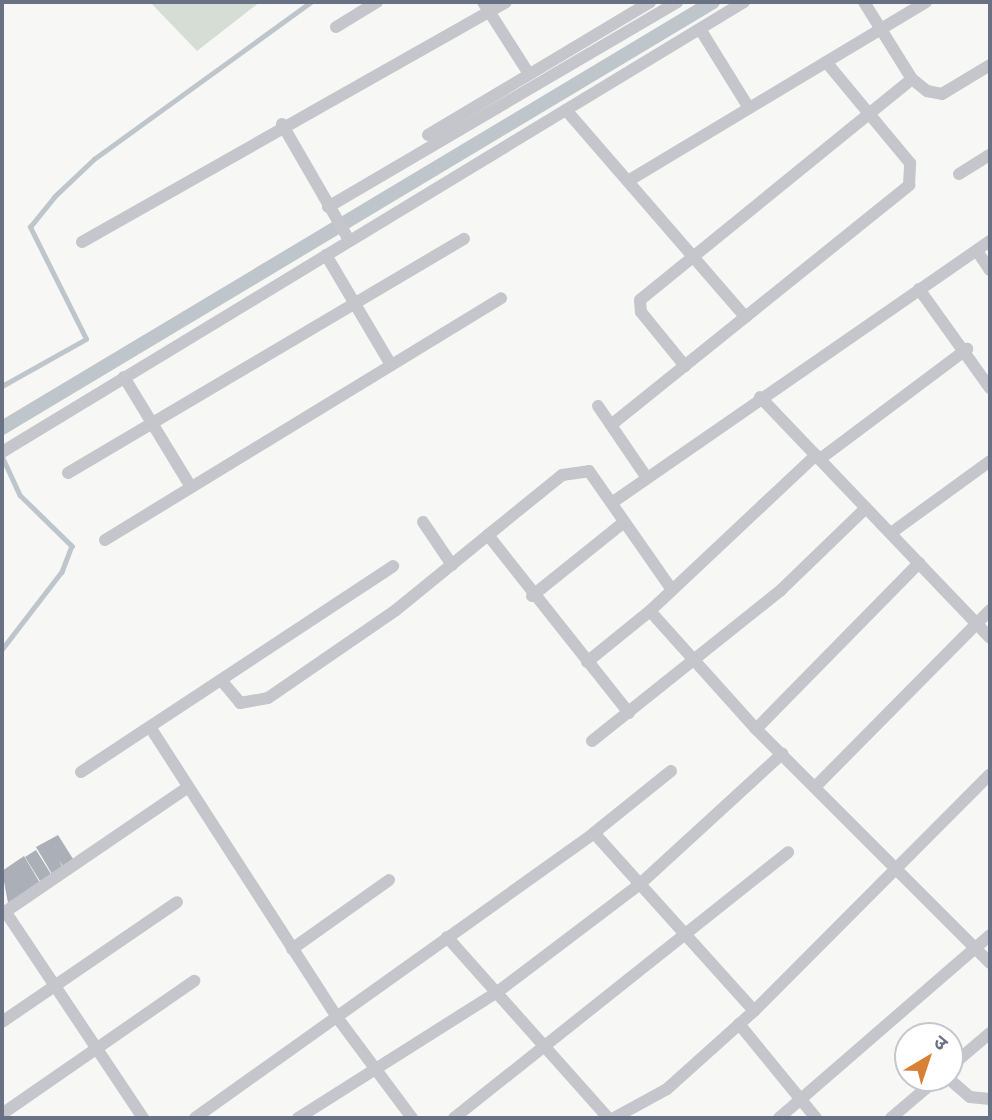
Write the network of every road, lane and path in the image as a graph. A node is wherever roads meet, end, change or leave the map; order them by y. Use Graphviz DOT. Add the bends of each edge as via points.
graph roads {
  1 [pos="377,2"];
  2 [pos="506,2"];
  3 [pos="650,2"];
  4 [pos="677,2"];
  5 [pos="744,2"];
  6 [pos="864,2"];
  7 [pos="926,2"];
  8 [pos="486,7"];
  9 [pos="336,27"];
  10 [pos="700,29"];
  11 [pos="881,29"];
  12 [pos="826,62"];
  13 [pos="990,65"];
  14 [pos="529,74"];
  15 [pos="912,79"];
  16 [pos="749,108"];
  17 [pos="566,110"];
  18 [pos="868,113"];
  19 [pos="282,124"];
  20 [pos="428,135"];
  21 [pos="990,155"];
  22 [pos="959,174"];
  23 [pos="628,181"];
  24 [pos="331,210"];
  25 [pos="346,236"];
  26 [pos="464,239"];
  27 [pos="990,241"];
  28 [pos="82,242"];
  29 [pos="977,251"];
  30 [pos="326,255"];
  31 [pos="693,256"];
  32 [pos="990,270"];
  33 [pos="919,289"];
  34 [pos="501,298"];
  35 [pos="355,304"];
  36 [pos="745,317"];
  37 [pos="967,349"];
  38 [pos="391,365"];
  39 [pos="685,366"];
  40 [pos="124,377"];
  41 [pos="990,388"];
  42 [pos="760,397"];
  43 [pos="598,406"];
  44 [pos="152,424"];
  45 [pos="611,425"];
  46 [pos="6,449"];
  47 [pos="818,457"];
  48 [pos="990,461"];
  49 [pos="68,473"];
  50 [pos="647,478"];
  51 [pos="191,488"];
  52 [pos="613,502"];
  53 [pos="866,508"];
  54 [pos="423,522"];
  55 [pos="624,522"];
  56 [pos="891,533"];
  57 [pos="488,535"];
  58 [pos="104,540"];
  59 [pos="919,563"];
  60 [pos="452,565"];
  61 [pos="393,566"];
  62 [pos="671,590"];
  63 [pos="532,596"];
  64 [pos="990,610"];
  65 [pos="650,611"];
  66 [pos="976,624"];
  67 [pos="990,638"];
  68 [pos="587,662"];
  69 [pos="692,662"];
  70 [pos="221,680"];
  71 [pos="629,713"];
  72 [pos="150,727"];
  73 [pos="756,729"];
  74 [pos="592,741"];
  75 [pos="782,754"];
  76 [pos="671,771"];
  77 [pos="81,772"];
  78 [pos="990,774"];
  79 [pos="188,787"];
  80 [pos="816,787"];
  81 [pos="594,833"];
  82 [pos="789,852"];
  83 [pos="897,869"];
  84 [pos="389,880"];
  85 [pos="639,884"];
  86 [pos="177,902"];
  87 [pos="3,913"];
  88 [pos="990,935"];
  89 [pos="687,936"];
  90 [pos="447,937"];
  91 [pos="976,948"];
  92 [pos="292,949"];
  93 [pos="990,963"];
  94 [pos="194,981"];
  95 [pos="53,984"];
  96 [pos="496,993"];
  97 [pos="754,1011"];
  98 [pos="336,1016"];
  99 [pos="2,1021"];
  100 [pos="739,1024"];
  101 [pos="990,1033"];
  102 [pos="97,1049"];
  103 [pos="546,1050"];
  104 [pos="964,1055"];
  105 [pos="376,1070"];
  106 [pos="921,1092"];
  107 [pos="964,1092"];
  108 [pos="802,1099"];
  109 [pos="990,1099"];
  110 [pos="2,1114"];
  111 [pos="137,1116"];
  112 [pos="195,1118"];
  113 [pos="298,1118"];
  114 [pos="412,1118"];
  115 [pos="454,1118"];
  116 [pos="608,1118"];
  117 [pos="614,1118"];
  118 [pos="779,1118"];
  119 [pos="816,1118"];
  120 [pos="891,1118"];
  1 -- 9 [label="street"];
  2 -- 8 [label="street"];
  3 -- 14 [label="street"];
  4 -- 24 [label="street"];
  5 -- 10 [label="street"];
  6 -- 11 [label="street"];
  7 -- 11 [label="street"];
  8 -- 14 [label="street"];
  8 -- 19 [label="street"];
  10 -- 16 [label="street"];
  10 -- 17 [label="street"];
  11 -- 12 [label="street"];
  11 -- 15 [label="street"];
  12 -- 16 [label="street"];
  12 -- 18 [label="street"];
  13 -- 15 [label="street" via="942,94"];
  14 -- 20 [label="street"];
  15 -- 18 [label="street"];
  16 -- 23 [label="street"];
  17 -- 23 [label="street"];
  17 -- 25 [label="street"];
  18 -- 31 [label="street"];
  18 -- 36 [label="street" via="910,163 909,185"];
  19 -- 24 [label="street"];
  19 -- 28 [label="street"];
  21 -- 22 [label="street"];
  23 -- 31 [label="street"];
  24 -- 25 [label="street"];
  25 -- 30 [label="street"];
  26 -- 35 [label="street"];
  27 -- 29 [label="street"];
  29 -- 32 [label="street"];
  29 -- 33 [label="street"];
  30 -- 35 [label="street"];
  30 -- 40 [label="street"];
  31 -- 36 [label="street"];
  31 -- 39 [label="street" via="640,300 640,312"];
  33 -- 37 [label="street"];
  33 -- 42 [label="street"];
  34 -- 38 [label="street"];
  35 -- 38 [label="street"];
  35 -- 44 [label="street"];
  36 -- 39 [label="street"];
  37 -- 41 [label="street"];
  37 -- 47 [label="street"];
  38 -- 51 [label="street"];
  39 -- 45 [label="street"];
  40 -- 44 [label="street"];
  40 -- 46 [label="street"];
  42 -- 47 [label="street"];
  42 -- 50 [label="street"];
  43 -- 45 [label="street"];
  44 -- 49 [label="street"];
  44 -- 51 [label="street"];
  45 -- 50 [label="street"];
  47 -- 53 [label="street"];
  47 -- 62 [label="street"];
  48 -- 56 [label="street"];
  50 -- 52 [label="street"];
  51 -- 58 [label="street"];
  52 -- 55 [label="street"];
  52 -- 57 [label="street" via="589,471 577,469"];
  53 -- 56 [label="street"];
  53 -- 69 [label="street"];
  54 -- 60 [label="street"];
  55 -- 62 [label="street"];
  55 -- 63 [label="street"];
  56 -- 59 [label="street"];
  57 -- 60 [label="street"];
  57 -- 63 [label="street"];
  59 -- 66 [label="street"];
  59 -- 73 [label="street"];
  60 -- 70 [label="street" via="258,703 240,703"];
  61 -- 70 [label="street"];
  62 -- 65 [label="street"];
  63 -- 68 [label="street"];
  64 -- 66 [label="street"];
  65 -- 68 [label="street"];
  65 -- 69 [label="street"];
  66 -- 67 [label="street"];
  66 -- 80 [label="street"];
  68 -- 71 [label="street"];
  69 -- 71 [label="street"];
  69 -- 73 [label="street"];
  70 -- 72 [label="street"];
  71 -- 74 [label="street"];
  72 -- 77 [label="street"];
  72 -- 79 [label="street"];
  73 -- 75 [label="street"];
  75 -- 80 [label="street"];
  75 -- 85 [label="street"];
  76 -- 81 [label="street"];
  78 -- 83 [label="street"];
  79 -- 87 [label="street"];
  79 -- 92 [label="street"];
  80 -- 83 [label="street"];
  81 -- 85 [label="street"];
  81 -- 90 [label="street"];
  82 -- 89 [label="street"];
  83 -- 91 [label="street"];
  83 -- 97 [label="street"];
  84 -- 92 [label="street"];
  85 -- 89 [label="street"];
  85 -- 96 [label="street"];
  86 -- 95 [label="street"];
  87 -- 95 [label="street"];
  88 -- 91 [label="street"];
  89 -- 97 [label="street"];
  89 -- 103 [label="street"];
  90 -- 96 [label="street"];
  90 -- 98 [label="street"];
  91 -- 93 [label="street"];
  91 -- 108 [label="street"];
  92 -- 98 [label="street"];
  94 -- 102 [label="street"];
  95 -- 99 [label="street"];
  95 -- 102 [label="street"];
  96 -- 103 [label="street"];
  96 -- 105 [label="street"];
  97 -- 100 [label="street"];
  98 -- 105 [label="street"];
  98 -- 112 [label="street"];
  100 -- 108 [label="street"];
  100 -- 117 [label="street" via="667,1089"];
  101 -- 104 [label="street"];
  102 -- 110 [label="street"];
  102 -- 111 [label="street"];
  103 -- 115 [label="street"];
  103 -- 116 [label="street"];
  105 -- 113 [label="street"];
  105 -- 114 [label="street"];
  106 -- 120 [label="street"];
  107 -- 109 [label="street"];
  108 -- 118 [label="street"];
  108 -- 119 [label="street"];
}
